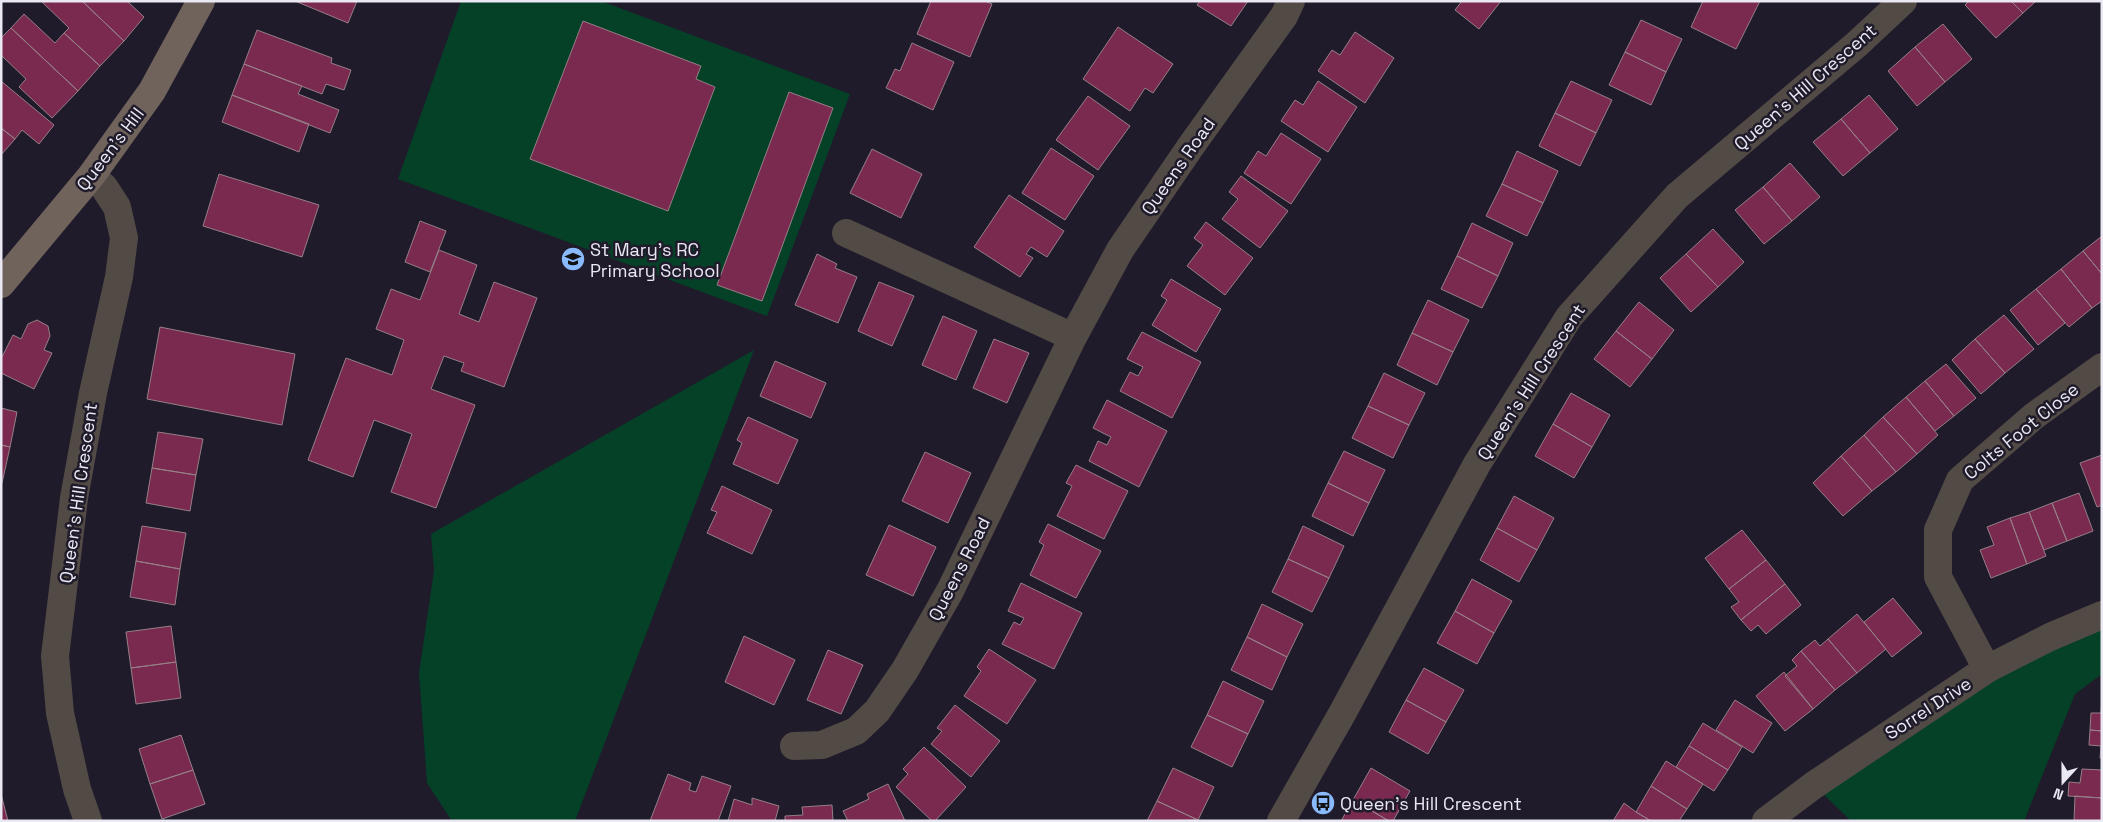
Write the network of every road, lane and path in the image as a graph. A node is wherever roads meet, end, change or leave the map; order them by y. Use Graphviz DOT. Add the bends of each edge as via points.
graph roads {
  1 [pos="201,1"];
  2 [pos="1290,1"];
  3 [pos="1902,1"];
  4 [pos="91,176"];
  5 [pos="846,233"];
  6 [pos="1,284"];
  7 [pos="1073,337"];
  8 [pos="2102,367"];
  9 [pos="2102,615"];
  10 [pos="1987,669"];
  11 [pos="794,746"];
  12 [pos="88,821"];
  13 [pos="1281,821"];
  14 [pos="1766,821"];
  1 -- 4 [label="main road, Queen's Hill" via="152,91"];
  2 -- 7 [label="street, Queens Road" via="1284,16 1120,250"];
  3 -- 13 [label="street, Queen's Hill Crescent" via="1857,44 1677,196 1569,317 1477,464"];
  4 -- 6 [label="main road, Queen's Hill"];
  4 -- 12 [label="street, Queen's Hill Crescent" via="104,187 117,207 124,238 74,498 55,656 60,713 77,790"];
  5 -- 7 [label="street"];
  7 -- 11 [label="street, Queens Road" via="950,591 896,684 877,711 856,731 822,745"];
  8 -- 10 [label="street, Colts Foot Close" via="2034,416 1960,480 1938,530 1938,577"];
  9 -- 10 [label="street, Sorrel Drive"];
  10 -- 14 [label="street, Sorrel Drive"];
}
